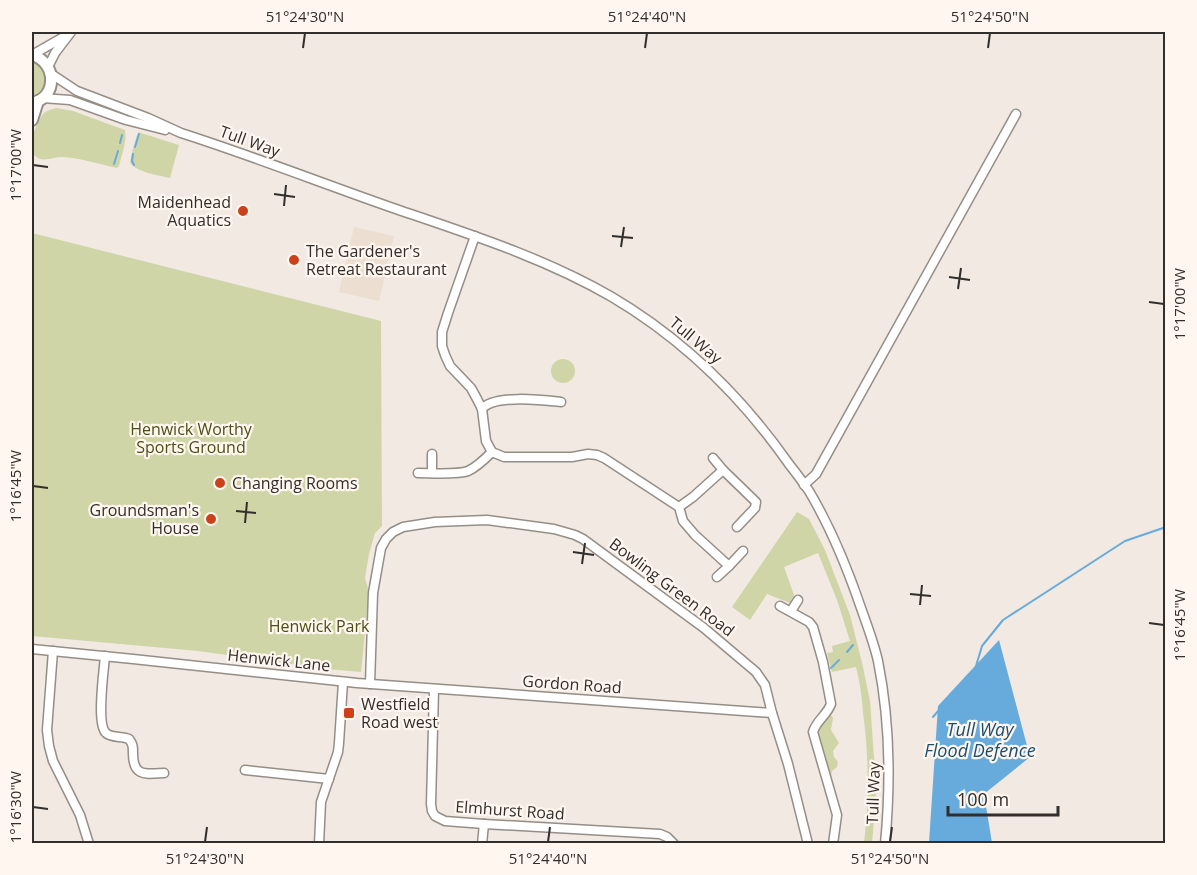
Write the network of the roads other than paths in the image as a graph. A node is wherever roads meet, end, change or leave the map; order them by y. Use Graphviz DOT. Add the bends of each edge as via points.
graph roads {
  1 [pos="69,33"];
  2 [pos="32,55"];
  3 [pos="49,70"];
  4 [pos="37,101"];
  5 [pos="1016,114"];
  6 [pos="32,120"];
  7 [pos="181,133"];
  8 [pos="475,236"];
  9 [pos="561,402"];
  10 [pos="482,409"];
  11 [pos="492,452"];
  12 [pos="432,454"];
  13 [pos="713,458"];
  14 [pos="723,470"];
  15 [pos="418,473"];
  16 [pos="432,473"];
  17 [pos="804,485"];
  18 [pos="679,507"];
  19 [pos="736,527"];
  20 [pos="743,551"];
  21 [pos="729,566"];
  22 [pos="717,577"];
  23 [pos="798,600"];
  24 [pos="780,606"];
  25 [pos="791,611"];
  26 [pos="32,649"];
  27 [pos="53,651"];
  28 [pos="105,656"];
  29 [pos="343,682"];
  30 [pos="370,684"];
  31 [pos="434,689"];
  32 [pos="772,713"];
  33 [pos="245,770"];
  34 [pos="164,774"];
  35 [pos="329,779"];
  36 [pos="484,824"];
  37 [pos="89,843"];
  38 [pos="319,843"];
  39 [pos="482,843"];
  40 [pos="674,843"];
  41 [pos="808,843"];
  42 [pos="833,843"];
  43 [pos="885,843"];
  1 -- 2 [label="street"];
  1 -- 3 [label="street"];
  2 -- 3 [label="main road"];
  3 -- 4 [label="main road" via="50,87"];
  3 -- 7 [label="street, Tull Way" via="77,91"];
  4 -- 6 [label="main road"];
  4 -- 7 [label="street, Tull Way" via="70,100 145,126"];
  5 -- 17 [label="street" via="816,474"];
  7 -- 8 [label="street, Tull Way"];
  8 -- 10 [label="street" via="442,332 442,346 450,366 471,388"];
  8 -- 17 [label="street, Tull Way" via="581,280 665,333 747,409"];
  9 -- 10 [label="street" via="512,399"];
  10 -- 11 [label="street" via="486,441"];
  11 -- 16 [label="street" via="469,471"];
  11 -- 18 [label="street" via="504,456 597,455"];
  12 -- 16 [label="street"];
  13 -- 14 [label="street"];
  14 -- 18 [label="street"];
  14 -- 19 [label="street" via="756,502 756,508"];
  15 -- 16 [label="street"];
  17 -- 43 [label="street, Tull Way" via="849,571 877,660 890,774"];
  18 -- 21 [label="street" via="683,521"];
  20 -- 21 [label="street"];
  21 -- 22 [label="street"];
  23 -- 25 [label="street"];
  24 -- 25 [label="street"];
  25 -- 42 [label="street" via="815,629 830,699 830,708 813,732 837,815"];
  26 -- 27 [label="street, Henwick Lane"];
  27 -- 28 [label="street, Henwick Lane"];
  27 -- 37 [label="street" via="49,746"];
  28 -- 29 [label="street, Henwick Lane"];
  28 -- 34 [label="street" via="101,710 104,732 129,739 133,762 140,772"];
  29 -- 30 [label="street, Henwick Lane"];
  29 -- 35 [label="street" via="339,743"];
  30 -- 31 [label="street, Gordon Road"];
  30 -- 32 [label="street, Bowling Green Road" via="373,593 381,548 390,535 403,527 435,522 487,520 561,530 584,539 753,669 765,685"];
  31 -- 32 [label="street, Gordon Road"];
  31 -- 36 [label="street, Elmhurst Road" via="432,811 442,820"];
  32 -- 41 [label="street, Bowling Green Road"];
  33 -- 35 [label="street"];
  35 -- 38 [label="street" via="321,802"];
  36 -- 39 [label="street"];
  36 -- 40 [label="street, Elmhurst Road" via="660,834"];
}
